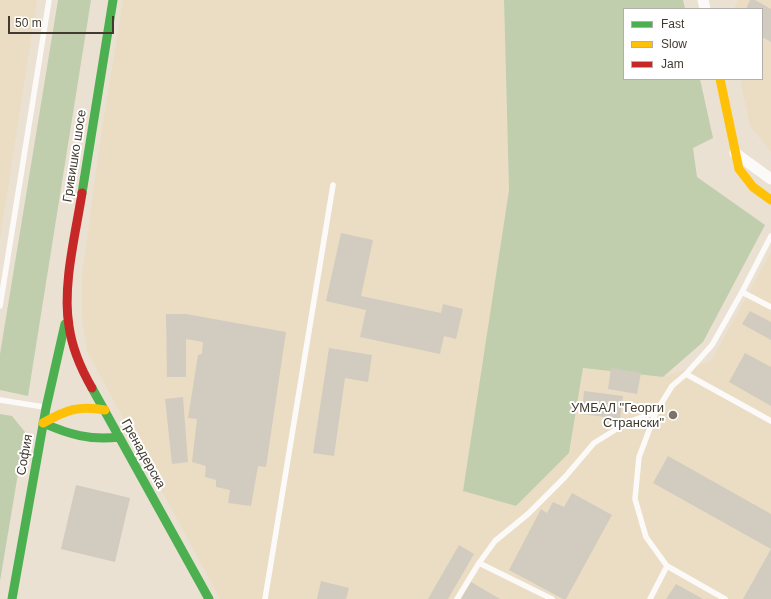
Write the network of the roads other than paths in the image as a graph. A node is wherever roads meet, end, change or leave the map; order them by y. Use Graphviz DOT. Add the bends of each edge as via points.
graph roads {
  1 [pos="49,0"];
  2 [pos="113,0"];
  3 [pos="720,80"];
  4 [pos="735,153"];
  5 [pos="771,179"];
  6 [pos="334,185"];
  7 [pos="771,200"];
  8 [pos="771,236"];
  9 [pos="742,292"];
  10 [pos="0,306"];
  11 [pos="771,307"];
  12 [pos="67,317"];
  13 [pos="686,374"];
  14 [pos="0,400"];
  15 [pos="46,408"];
  16 [pos="105,410"];
  17 [pos="656,412"];
  18 [pos="771,421"];
  19 [pos="44,423"];
  20 [pos="119,437"];
  21 [pos="479,563"];
  22 [pos="666,566"];
  23 [pos="12,599"];
  24 [pos="209,599"];
  25 [pos="265,599"];
  26 [pos="457,599"];
  27 [pos="552,599"];
  28 [pos="650,599"];
  29 [pos="725,599"];
  1 -- 10 [label="lane"];
  2 -- 12 [label="street, Гривишко шосе" via="70,268"];
  3 -- 4 [label="street"];
  4 -- 5 [label="street"];
  4 -- 7 [label="street" via="745,179"];
  6 -- 25 [label="lane"];
  8 -- 9 [label="lane"];
  9 -- 11 [label="lane"];
  9 -- 13 [label="lane" via="712,345"];
  12 -- 15 [label="street, София"];
  12 -- 16 [label="street, Гренадерска" via="78,361"];
  13 -- 17 [label="lane" via="672,386"];
  13 -- 18 [label="lane"];
  14 -- 15 [label="lane"];
  15 -- 19 [label="street, София"];
  16 -- 19 [label="street" via="75,408 62,412"];
  16 -- 20 [label="street, Гренадерска"];
  17 -- 21 [label="lane" via="628,422 594,443 565,478 528,514 495,541"];
  17 -- 22 [label="lane" via="639,457 635,499 646,537"];
  19 -- 20 [label="street" via="66,433 89,439 106,440"];
  19 -- 23 [label="street, София"];
  20 -- 24 [label="street, Гренадерска"];
  21 -- 26 [label="lane"];
  21 -- 27 [label="lane"];
  22 -- 28 [label="lane"];
  22 -- 29 [label="lane"];
}
